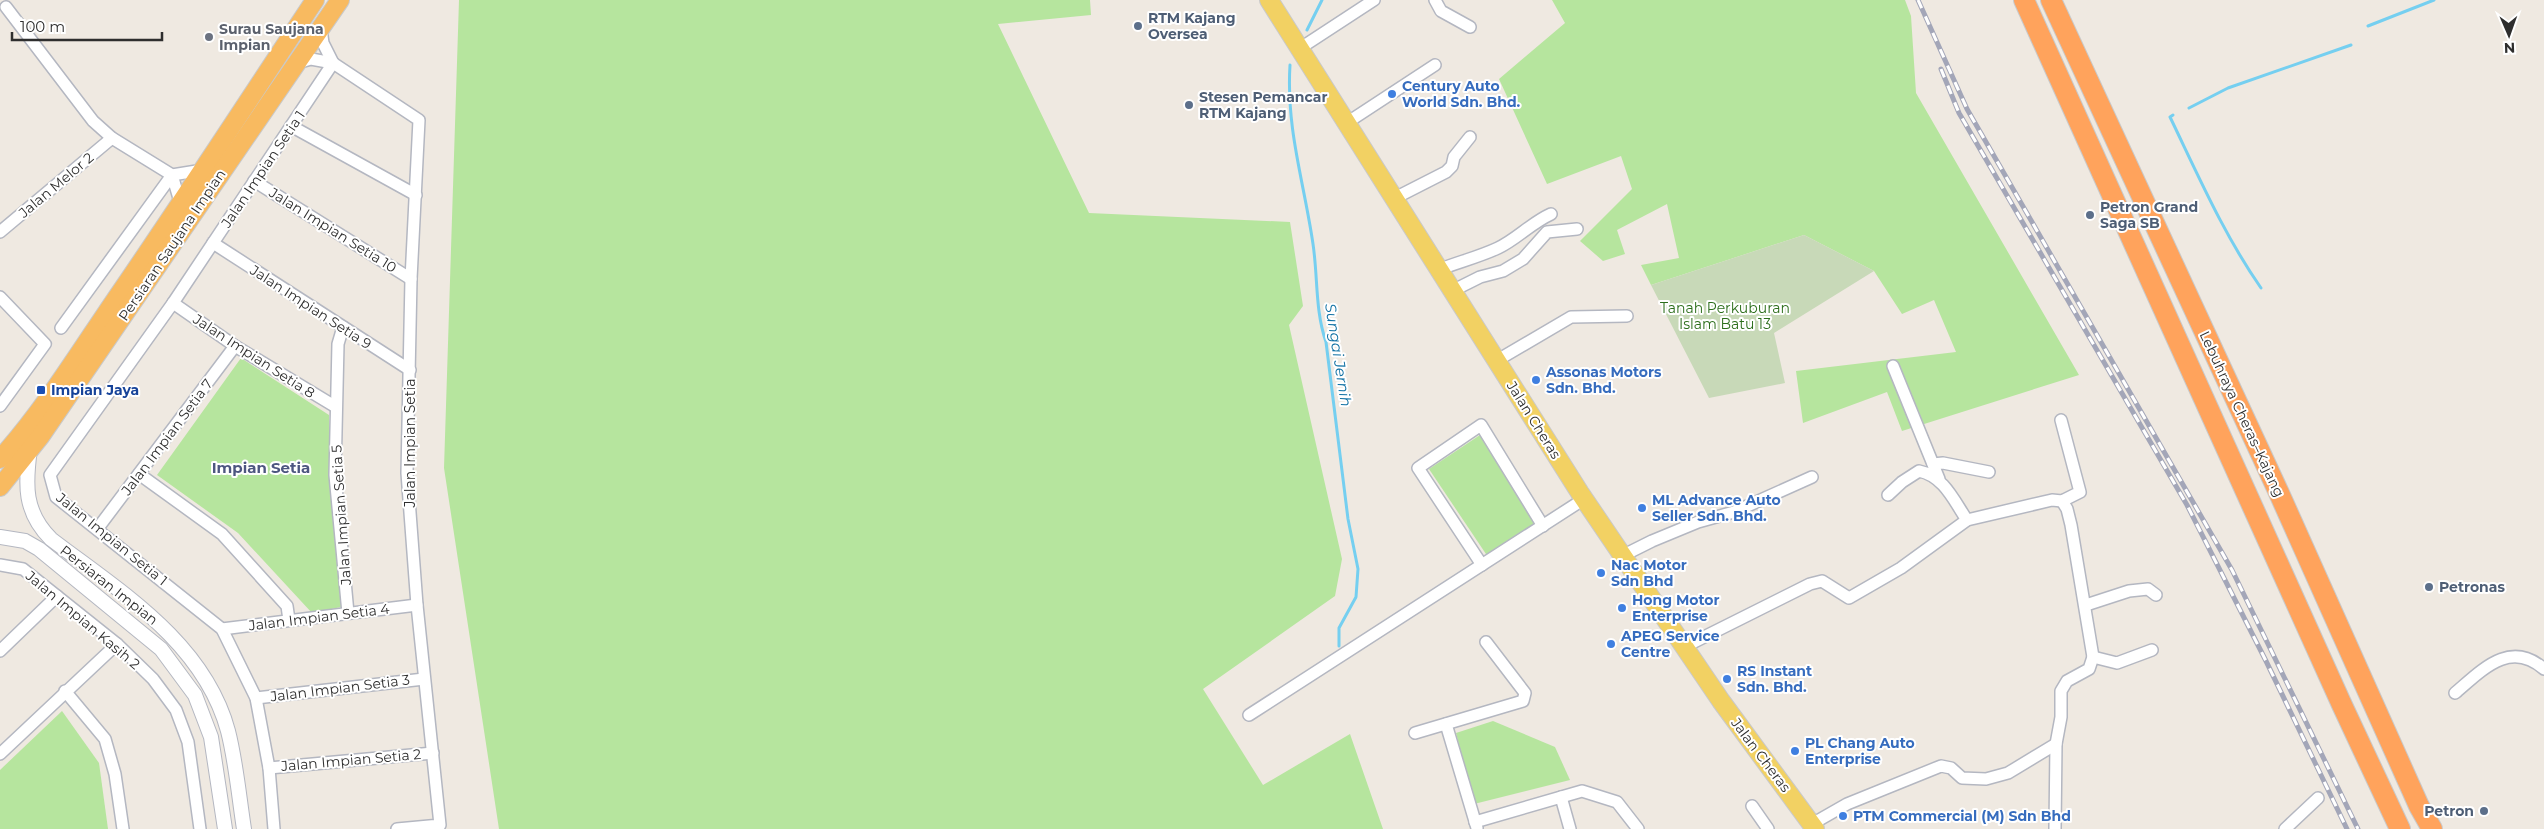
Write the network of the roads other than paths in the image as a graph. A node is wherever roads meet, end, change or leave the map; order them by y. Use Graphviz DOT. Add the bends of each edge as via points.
graph roads {
  1 [pos="314,0"];
  2 [pos="340,0"];
  3 [pos="1269,0"];
  4 [pos="1374,0"];
  5 [pos="1435,0"];
  6 [pos="2024,0"];
  7 [pos="2051,0"];
  8 [pos="6,6"];
  9 [pos="1470,27"];
  10 [pos="321,29"];
  11 [pos="1299,50"];
  12 [pos="297,63"];
  13 [pos="333,63"];
  14 [pos="1435,65"];
  15 [pos="1345,124"];
  16 [pos="291,126"];
  17 [pos="1470,137"];
  18 [pos="112,138"];
  19 [pos="203,170"];
  20 [pos="172,175"];
  21 [pos="254,181"];
  22 [pos="416,195"];
  23 [pos="1393,198"];
  24 [pos="181,205"];
  25 [pos="1551,214"];
  26 [pos="1577,229"];
  27 [pos="0,232"];
  28 [pos="213,243"];
  29 [pos="1438,270"];
  30 [pos="411,279"];
  31 [pos="1452,291"];
  32 [pos="0,298"];
  33 [pos="173,303"];
  34 [pos="1627,316"];
  35 [pos="343,327"];
  36 [pos="61,328"];
  37 [pos="236,346"];
  38 [pos="1496,360"];
  39 [pos="1893,366"];
  40 [pos="410,370"];
  41 [pos="0,406"];
  42 [pos="336,407"];
  43 [pos="2061,420"];
  44 [pos="30,450"];
  45 [pos="0,459"];
  46 [pos="1933,464"];
  47 [pos="1989,472"];
  48 [pos="139,474"];
  49 [pos="1812,477"];
  50 [pos="1939,479"];
  51 [pos="0,487"];
  52 [pos="1888,495"];
  53 [pos="1584,500"];
  54 [pos="2062,501"];
  55 [pos="1967,520"];
  56 [pos="1543,526"];
  57 [pos="98,528"];
  58 [pos="0,537"];
  59 [pos="1622,556"];
  60 [pos="0,564"];
  61 [pos="1482,565"];
  62 [pos="2156,595"];
  63 [pos="57,596"];
  64 [pos="417,605"];
  65 [pos="2086,606"];
  66 [pos="348,614"];
  67 [pos="289,620"];
  68 [pos="222,629"];
  69 [pos="1486,642"];
  70 [pos="117,644"];
  71 [pos="1684,647"];
  72 [pos="2152,650"];
  73 [pos="0,651"];
  74 [pos="2093,657"];
  75 [pos="2544,657"];
  76 [pos="2529,659"];
  77 [pos="2544,670"];
  78 [pos="424,679"];
  79 [pos="66,691"];
  80 [pos="2455,692"];
  81 [pos="256,698"];
  82 [pos="1249,715"];
  83 [pos="1446,724"];
  84 [pos="1415,733"];
  85 [pos="2056,744"];
  86 [pos="433,753"];
  87 [pos="0,754"];
  88 [pos="268,768"];
  89 [pos="234,770"];
  90 [pos="216,773"];
  91 [pos="1561,797"];
  92 [pos="2318,798"];
  93 [pos="1752,806"];
  94 [pos="1476,825"];
  95 [pos="1814,827"];
  96 [pos="123,829"];
  97 [pos="200,829"];
  98 [pos="225,829"];
  99 [pos="244,829"];
  100 [pos="274,829"];
  101 [pos="397,829"];
  102 [pos="1570,829"];
  103 [pos="1638,829"];
  104 [pos="1768,829"];
  105 [pos="2055,829"];
  106 [pos="2285,829"];
  107 [pos="2400,829"];
  108 [pos="2432,829"];
  1 -- 19 [label="highway, Persiaran Saujana Impian"];
  2 -- 10 [label="highway, Persiaran Saujana Impian"];
  3 -- 11 [label="main road, Jalan Cheras"];
  4 -- 11 [label="street"];
  5 -- 9 [label="street" via="1441,11"];
  6 -- 107 [label="highway, Lebuhraya Cheras–Kajang"];
  7 -- 108 [label="highway, Lebuhraya Cheras–Kajang"];
  8 -- 18 [label="street" via="93,121"];
  10 -- 12 [label="highway, Persiaran Saujana Impian"];
  10 -- 13 [label="street" via="323,44"];
  11 -- 15 [label="main road, Jalan Cheras"];
  12 -- 13 [label="street, Jalan Impian Setia" via="311,59"];
  12 -- 44 [label="highway, Persiaran Saujana Impian"];
  13 -- 16 [label="street, Jalan Impian Setia 1"];
  13 -- 22 [label="street, Jalan Impian Setia" via="419,120"];
  14 -- 15 [label="street"];
  15 -- 23 [label="main road, Jalan Cheras"];
  16 -- 21 [label="street, Jalan Impian Setia 1"];
  16 -- 22 [label="street"];
  17 -- 23 [label="street" via="1446,172"];
  18 -- 20 [label="street"];
  18 -- 27 [label="street, Jalan Melor 2"];
  19 -- 20 [label="street"];
  19 -- 24 [label="highway, Persiaran Saujana Impian"];
  20 -- 24 [label="street"];
  20 -- 36 [label="street"];
  21 -- 28 [label="street, Jalan Impian Setia 1"];
  21 -- 30 [label="street, Jalan Impian Setia 10"];
  22 -- 30 [label="street, Jalan Impian Setia"];
  23 -- 29 [label="main road, Jalan Cheras"];
  24 -- 45 [label="highway, Persiaran Saujana Impian" via="49,396"];
  25 -- 29 [label="street" via="1498,248"];
  26 -- 31 [label="street" via="1547,232 1524,259"];
  28 -- 33 [label="street, Jalan Impian Setia 1"];
  28 -- 35 [label="street, Jalan Impian Setia 9"];
  29 -- 31 [label="main road, Jalan Cheras"];
  30 -- 40 [label="street, Jalan Impian Setia"];
  31 -- 38 [label="main road, Jalan Cheras"];
  32 -- 41 [label="street" via="45,344"];
  33 -- 37 [label="street, Jalan Impian Setia 8"];
  33 -- 57 [label="street, Jalan Impian Setia 1" via="50,475 56,497"];
  34 -- 38 [label="street" via="1572,317"];
  35 -- 40 [label="street, Jalan Impian Setia 9"];
  35 -- 42 [label="street, Jalan Impian Setia 5" via="338,344"];
  37 -- 42 [label="street, Jalan Impian Setia 8"];
  37 -- 48 [label="street, Jalan Impian Setia 7"];
  38 -- 53 [label="main road, Jalan Cheras"];
  39 -- 46 [label="street"];
  40 -- 64 [label="street, Jalan Impian Setia" via="407,472"];
  42 -- 66 [label="street, Jalan Impian Setia 5" via="335,475"];
  43 -- 54 [label="street" via="2080,492"];
  44 -- 51 [label="highway, Persiaran Saujana Impian"];
  44 -- 89 [label="street, Persiaran Impian" via="27,492 39,526 51,539 147,612 185,650 212,691 228,731"];
  46 -- 47 [label="street"];
  46 -- 50 [label="street"];
  48 -- 57 [label="street, Jalan Impian Setia 7"];
  48 -- 67 [label="street" via="222,534 287,606"];
  49 -- 59 [label="street"];
  50 -- 52 [label="street" via="1919,472"];
  50 -- 55 [label="street"];
  53 -- 56 [label="street"];
  53 -- 59 [label="main road, Jalan Cheras"];
  54 -- 55 [label="street" via="2052,500"];
  54 -- 65 [label="street" via="2068,508"];
  55 -- 71 [label="street" via="1901,568 1849,598 1822,581 1810,584"];
  56 -- 61 [label="street"];
  56 -- 61 [label="street" via="1481,425 1418,468"];
  57 -- 68 [label="street, Jalan Impian Setia 1"];
  58 -- 90 [label="street, Persiaran Impian" via="25,541 39,549 161,649 195,695 211,738"];
  59 -- 71 [label="main road, Jalan Cheras"];
  60 -- 63 [label="street, Jalan Impian Kasih 2" via="22,569"];
  61 -- 82 [label="street"];
  62 -- 65 [label="street" via="2148,589 2129,591"];
  63 -- 70 [label="street, Jalan Impian Kasih 2"];
  63 -- 73 [label="street"];
  64 -- 66 [label="street, Jalan Impian Setia 4"];
  64 -- 78 [label="street, Jalan Impian Setia"];
  65 -- 74 [label="street"];
  66 -- 67 [label="street, Jalan Impian Setia 4"];
  67 -- 68 [label="street, Jalan Impian Setia 4"];
  68 -- 81 [label="street, Jalan Impian Setia 1"];
  69 -- 83 [label="street" via="1526,698"];
  70 -- 79 [label="street"];
  70 -- 97 [label="street, Jalan Impian Kasih 2" via="153,679 176,710 188,742"];
  71 -- 95 [label="main road, Jalan Cheras"];
  72 -- 74 [label="street" via="2117,663"];
  74 -- 85 [label="street" via="2089,669 2067,681 2061,691"];
  75 -- 76 [label="street"];
  76 -- 77 [label="street"];
  76 -- 80 [label="street" via="2518,656 2494,662"];
  78 -- 81 [label="street, Jalan Impian Setia 3"];
  78 -- 86 [label="street, Jalan Impian Setia"];
  79 -- 87 [label="street"];
  79 -- 96 [label="street" via="105,739 115,774"];
  81 -- 88 [label="street, Jalan Impian Setia 1"];
  83 -- 84 [label="street"];
  83 -- 94 [label="street"];
  85 -- 95 [label="street" via="2008,773 1986,779 1962,778 1951,768 1941,766 1847,804"];
  85 -- 105 [label="street"];
  86 -- 88 [label="street, Jalan Impian Setia 2"];
  86 -- 101 [label="street, Jalan Impian Setia" via="440,825"];
  88 -- 100 [label="street, Jalan Impian Setia 1"];
  89 -- 90 [label="street"];
  89 -- 99 [label="street, Persiaran Impian"];
  90 -- 98 [label="street, Persiaran Impian"];
  91 -- 94 [label="street"];
  91 -- 102 [label="street"];
  91 -- 103 [label="street" via="1582,791 1618,802"];
  92 -- 106 [label="street"];
  93 -- 104 [label="street"];
}
